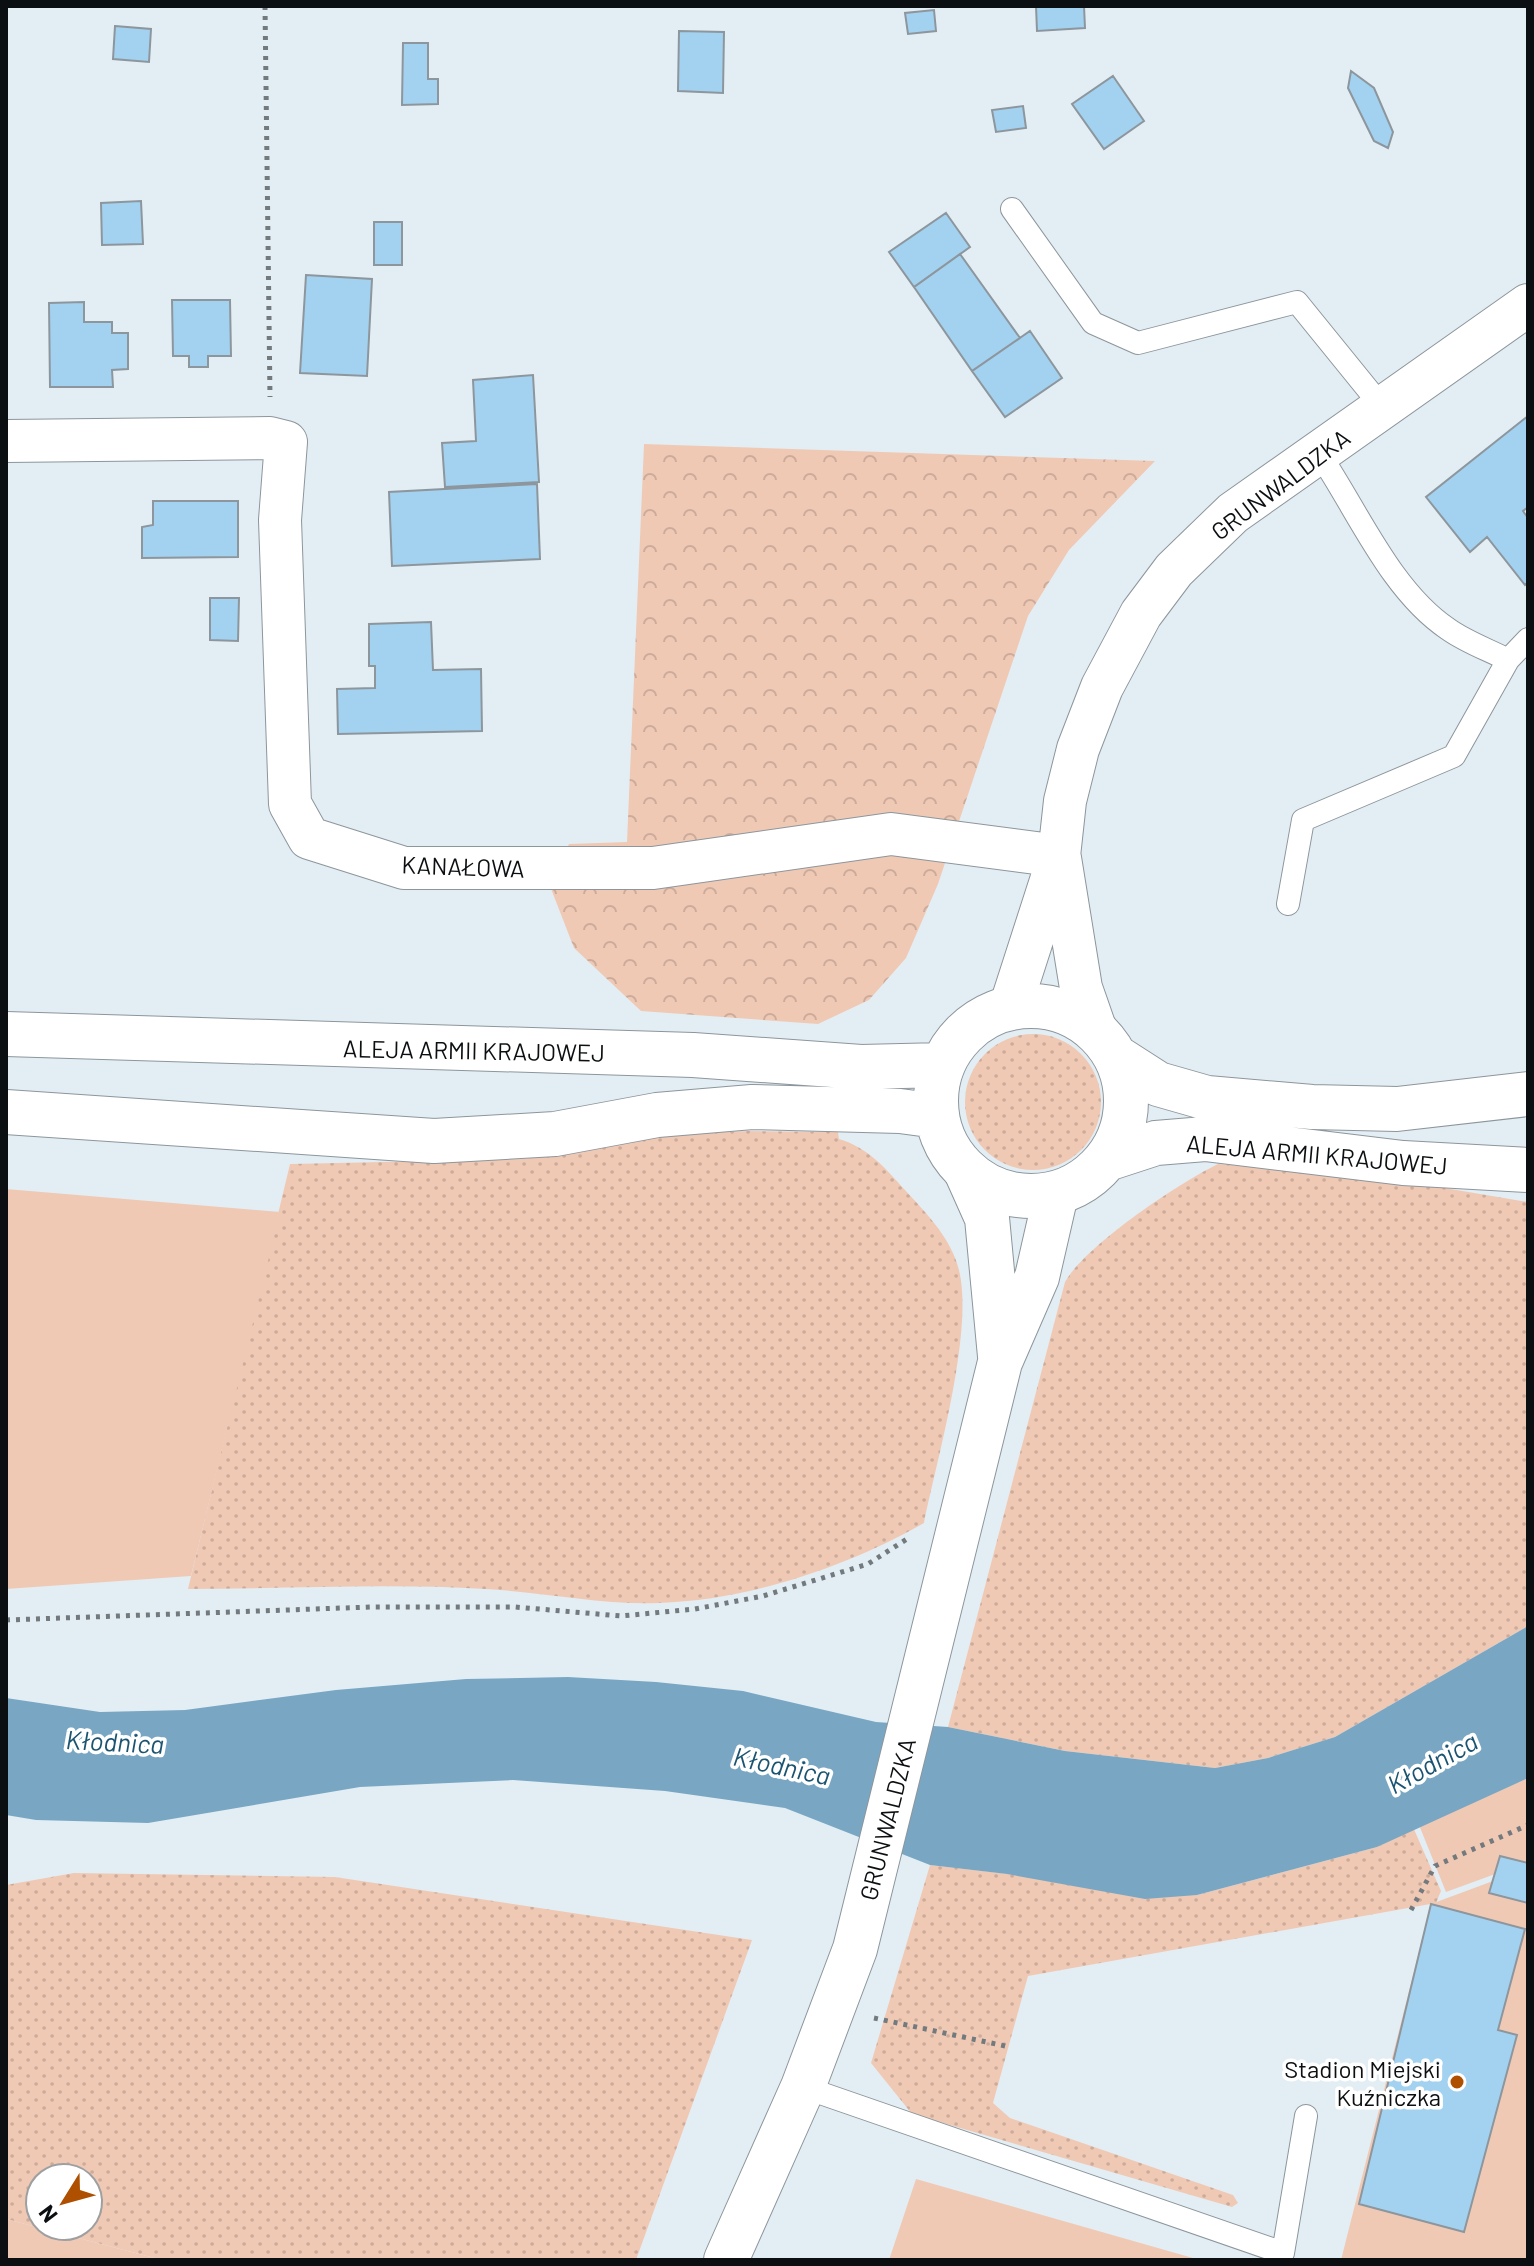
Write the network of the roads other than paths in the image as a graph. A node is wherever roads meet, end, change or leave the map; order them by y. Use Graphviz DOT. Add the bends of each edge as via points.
graph roads {
  1 [pos="1012,209"];
  2 [pos="1528,305"];
  3 [pos="1383,408"];
  4 [pos="6,441"];
  5 [pos="1318,452"];
  6 [pos="1528,639"];
  7 [pos="1508,660"];
  8 [pos="1059,856"];
  9 [pos="1288,904"];
  10 [pos="1010,1008"];
  11 [pos="6,1034"];
  12 [pos="1106,1044"];
  13 [pos="943,1065"];
  14 [pos="1528,1094"];
  15 [pos="6,1112"];
  16 [pos="937,1116"];
  17 [pos="1107,1159"];
  18 [pos="1528,1170"];
  19 [pos="966,1171"];
  20 [pos="1056,1194"];
  21 [pos="1000,1362"];
  22 [pos="803,2087"];
  23 [pos="1306,2116"];
  24 [pos="726,2260"];
  1 -- 3 [label="lane" via="1093,323 1138,343 1297,302"];
  2 -- 3 [label="street, GRUNWALDZKA"];
  3 -- 5 [label="street, GRUNWALDZKA"];
  4 -- 8 [label="street, KANAŁOWA" via="286,442 280,520 290,804 309,838 404,868 653,868 891,834"];
  5 -- 7 [label="lane" via="1347,493 1368,537 1415,601 1448,630"];
  5 -- 8 [label="street, GRUNWALDZKA" via="1233,513 1174,570 1141,614 1102,687 1078,749"];
  6 -- 7 [label="lane"];
  7 -- 9 [label="lane" via="1454,756 1303,820"];
  8 -- 10 [label="street, GRUNWALDZKA"];
  8 -- 12 [label="street, GRUNWALDZKA" via="1081,988"];
  10 -- 12 [label="main road, ALEJA ARMII KRAJOWEJ" via="1039,1006 1068,1013"];
  10 -- 13 [label="main road, ALEJA ARMII KRAJOWEJ" via="981,1019 958,1039"];
  11 -- 13 [label="main road, ALEJA ARMII KRAJOWEJ" via="693,1055 861,1067"];
  12 -- 14 [label="main road, ALEJA ARMII KRAJOWEJ" via="1158,1084 1207,1098 1397,1109"];
  12 -- 17 [label="main road, ALEJA ARMII KRAJOWEJ" via="1126,1088 1127,1110"];
  13 -- 16 [label="main road, ALEJA ARMII KRAJOWEJ"];
  15 -- 16 [label="main road" via="434,1141 555,1134 657,1115 752,1107"];
  16 -- 19 [label="main road, ALEJA ARMII KRAJOWEJ" via="947,1146"];
  17 -- 18 [label="main road, ALEJA ARMII KRAJOWEJ" via="1156,1143 1205,1139 1403,1163"];
  17 -- 20 [label="main road, ALEJA ARMII KRAJOWEJ" via="1085,1180"];
  19 -- 20 [label="main road, ALEJA ARMII KRAJOWEJ" via="993,1189 1024,1196"];
  19 -- 21 [label="main road, GRUNWALDZKA" via="987,1218"];
  20 -- 21 [label="main road, GRUNWALDZKA" via="1037,1277"];
  21 -- 22 [label="main road, GRUNWALDZKA" via="855,1949"];
  22 -- 23 [label="lane" via="1283,2253"];
  22 -- 24 [label="main road, GRUNWALDZKA"];
}
